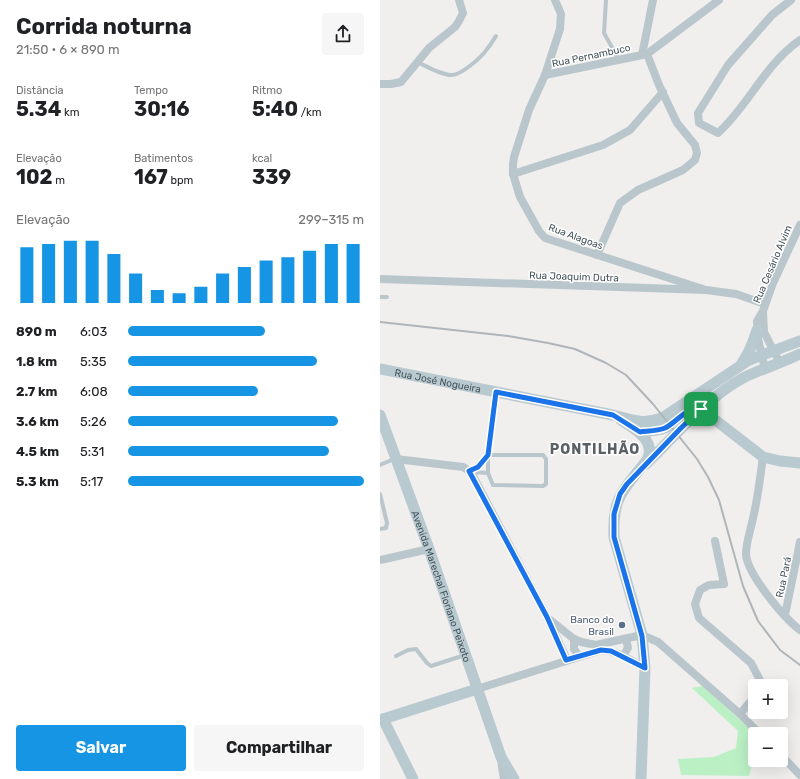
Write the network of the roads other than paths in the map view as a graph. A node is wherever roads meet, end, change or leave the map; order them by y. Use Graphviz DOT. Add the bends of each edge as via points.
graph roads {
  1 [pos="459,0"];
  2 [pos="555,0"];
  3 [pos="606,0"];
  4 [pos="653,0"];
  5 [pos="719,0"];
  6 [pos="791,0"];
  7 [pos="496,36"];
  8 [pos="800,40"];
  9 [pos="644,54"];
  10 [pos="619,60"];
  11 [pos="417,62"];
  12 [pos="545,75"];
  13 [pos="380,84"];
  14 [pos="663,92"];
  15 [pos="513,174"];
  16 [pos="800,225"];
  17 [pos="596,255"];
  18 [pos="380,278"];
  19 [pos="706,290"];
  20 [pos="380,297"];
  21 [pos="387,297"];
  22 [pos="764,308"];
  23 [pos="756,330"];
  24 [pos="800,341"];
  25 [pos="773,350"];
  26 [pos="800,354"];
  27 [pos="762,355"];
  28 [pos="780,363"];
  29 [pos="739,366"];
  30 [pos="380,369"];
  31 [pos="766,369"];
  32 [pos="496,392"];
  33 [pos="701,409"];
  34 [pos="613,415"];
  35 [pos="380,416"];
  36 [pos="640,432"];
  37 [pos="488,455"];
  38 [pos="763,457"];
  39 [pos="396,459"];
  40 [pos="800,463"];
  41 [pos="380,465"];
  42 [pos="470,471"];
  43 [pos="488,473"];
  44 [pos="636,474"];
  45 [pos="380,494"];
  46 [pos="380,530"];
  47 [pos="715,541"];
  48 [pos="800,542"];
  49 [pos="428,549"];
  50 [pos="380,560"];
  51 [pos="785,615"];
  52 [pos="547,617"];
  53 [pos="800,630"];
  54 [pos="642,636"];
  55 [pos="574,639"];
  56 [pos="626,639"];
  57 [pos="465,655"];
  58 [pos="396,656"];
  59 [pos="579,656"];
  60 [pos="623,656"];
  61 [pos="566,660"];
  62 [pos="645,668"];
  63 [pos="759,679"];
  64 [pos="477,689"];
  65 [pos="748,704"];
  66 [pos="740,714"];
  67 [pos="382,720"];
  68 [pos="753,727"];
  69 [pos="501,757"];
  70 [pos="788,762"];
  71 [pos="800,775"];
  72 [pos="413,779"];
  73 [pos="504,779"];
  74 [pos="514,779"];
  75 [pos="641,779"];
  1 -- 11 [label="street" via="462,13 460,21 434,43"];
  2 -- 12 [label="street, Rua Alagoas" via="561,14 560,29"];
  3 -- 10 [label="lane" via="604,33"];
  4 -- 9 [label="street"];
  5 -- 9 [label="street"];
  6 -- 8 [label="street" via="772,15 728,65 698,113 699,123 718,133 765,72"];
  7 -- 11 [label="lane" via="483,54 458,74 444,74"];
  9 -- 10 [label="street, Rua Pernambuco"];
  9 -- 14 [label="street"];
  10 -- 12 [label="street, Rua Pernambuco"];
  11 -- 13 [label="street" via="400,82"];
  12 -- 15 [label="street, Rua Alagoas" via="514,157"];
  14 -- 15 [label="street" via="630,130 603,145"];
  14 -- 17 [label="street" via="678,123 695,145 695,160 683,170 638,190 620,203"];
  15 -- 17 [label="street, Rua Alagoas" via="523,204 545,238"];
  16 -- 22 [label="street, Rua Cesário Alvim" via="773,282"];
  17 -- 19 [label="street, Rua Alagoas"];
  18 -- 19 [label="street, Rua Joaquim Dutra"];
  19 -- 22 [label="street, Rua Joaquim Dutra" via="736,294"];
  20 -- 21 [label="lane"];
  22 -- 23 [label="street, Rua Cesário Alvim" via="758,318"];
  22 -- 25 [label="street" via="764,332"];
  23 -- 27 [label="street"];
  23 -- 29 [label="main road" via="753,344"];
  24 -- 25 [label="main road"];
  25 -- 27 [label="main road"];
  25 -- 28 [label="street"];
  26 -- 28 [label="main road"];
  27 -- 29 [label="main road"];
  27 -- 31 [label="street"];
  28 -- 31 [label="main road"];
  29 -- 34 [label="main road, Rua José Nogueira" via="662,418 642,422"];
  30 -- 32 [label="main road, Rua José Nogueira"];
  31 -- 33 [label="main road" via="743,378"];
  32 -- 34 [label="main road, Rua José Nogueira"];
  32 -- 37 [label="lane"];
  33 -- 36 [label="main road" via="691,409 664,428"];
  33 -- 38 [label="main road"];
  33 -- 44 [label="main road"];
  34 -- 36 [label="main road"];
  35 -- 39 [label="main road, Avenida Marechal Floriano Peixoto"];
  36 -- 44 [label="main road" via="648,446 649,455"];
  37 -- 42 [label="lane" via="478,467"];
  37 -- 43 [label="lane"];
  37 -- 43 [label="lane" via="543,455 546,459 546,484 495,486 491,483"];
  38 -- 40 [label="main road"];
  38 -- 51 [label="street" via="746,554 764,591 776,608"];
  39 -- 41 [label="lane"];
  39 -- 42 [label="street" via="463,467"];
  39 -- 49 [label="main road, Avenida Marechal Floriano Peixoto"];
  42 -- 43 [label="lane"];
  42 -- 52 [label="street"];
  44 -- 54 [label="main road" via="620,494 614,514 613,532"];
  45 -- 46 [label="lane" via="387,526"];
  47 -- 63 [label="street" via="724,584 709,585 700,590 695,604 699,618 751,663"];
  48 -- 51 [label="street, Rua Pará"];
  49 -- 50 [label="street"];
  49 -- 57 [label="main road, Avenida Marechal Floriano Peixoto"];
  51 -- 53 [label="street"];
  52 -- 55 [label="street"];
  52 -- 61 [label="street"];
  54 -- 56 [label="street"];
  54 -- 62 [label="main road"];
  54 -- 66 [label="street" via="658,642"];
  55 -- 56 [label="street" via="596,645"];
  55 -- 59 [label="street" via="574,649"];
  56 -- 60 [label="street" via="628,648"];
  57 -- 58 [label="lane" via="431,666 416,649"];
  57 -- 64 [label="main road, Avenida Marechal Floriano Peixoto"];
  59 -- 60 [label="street" via="601,650"];
  59 -- 61 [label="street"];
  60 -- 62 [label="street"];
  61 -- 64 [label="street"];
  62 -- 75 [label="main road"];
  64 -- 67 [label="main road"];
  64 -- 69 [label="main road, Avenida Marechal Floriano Peixoto"];
  65 -- 66 [label="street"];
  66 -- 68 [label="street"];
  67 -- 72 [label="main road"];
  69 -- 73 [label="street, Avenida Marechal Floriano Peixoto"];
  69 -- 74 [label="main road, Avenida Marechal Floriano Peixoto"];
  70 -- 71 [label="street"];
}
